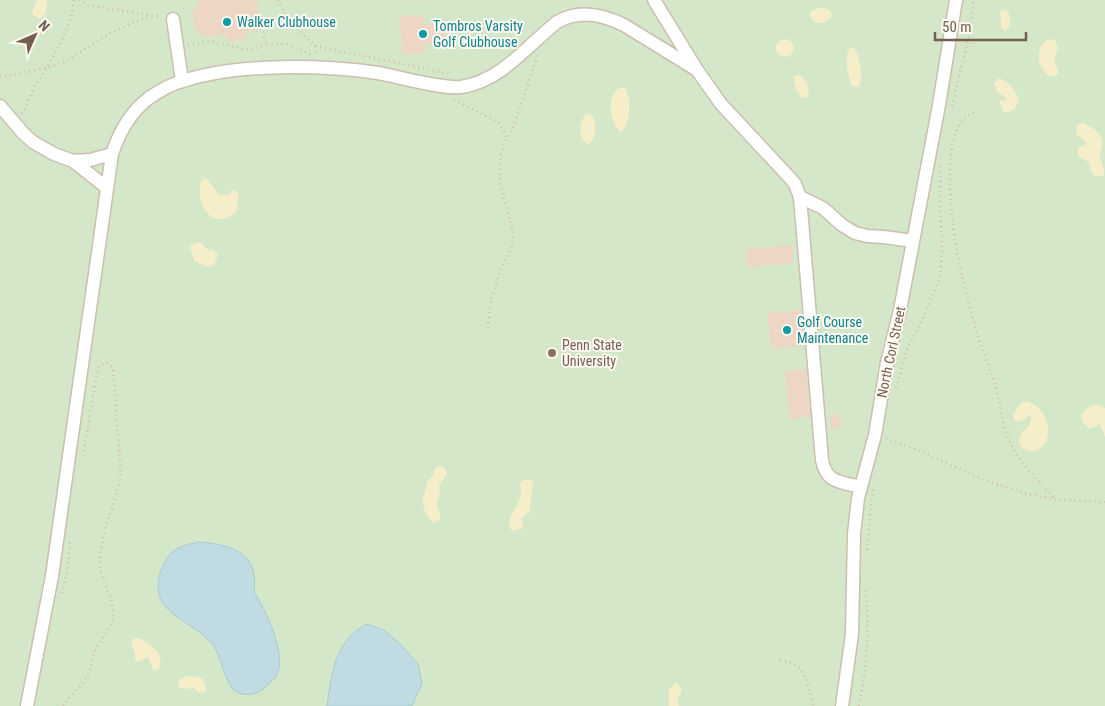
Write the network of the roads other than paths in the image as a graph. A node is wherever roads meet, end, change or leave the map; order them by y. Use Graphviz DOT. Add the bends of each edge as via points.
graph roads {
  1 [pos="654,0"];
  2 [pos="956,0"];
  3 [pos="173,19"];
  4 [pos="697,70"];
  5 [pos="182,81"];
  6 [pos="0,106"];
  7 [pos="112,154"];
  8 [pos="72,162"];
  9 [pos="106,187"];
  10 [pos="800,197"];
  11 [pos="913,241"];
  12 [pos="861,487"];
  13 [pos="27,706"];
  14 [pos="842,706"];
  1 -- 4 [label="street"];
  2 -- 11 [label="street, North Corl Street"];
  3 -- 5 [label="street"];
  4 -- 5 [label="street" via="624,25 598,15 576,14 549,29 500,71 460,87 315,62 214,73"];
  4 -- 10 [label="street" via="720,104 795,184"];
  5 -- 7 [label="street" via="148,99 137,110 125,123"];
  6 -- 8 [label="street" via="27,137"];
  7 -- 8 [label="street"];
  7 -- 9 [label="street"];
  8 -- 9 [label="street"];
  9 -- 13 [label="street" via="53,566"];
  10 -- 11 [label="street" via="823,208 855,233"];
  10 -- 12 [label="street" via="822,460 827,475"];
  11 -- 12 [label="street, North Corl Street" via="888,363 881,437"];
  12 -- 14 [label="street, North Corl Street" via="854,534 852,634"];
}
